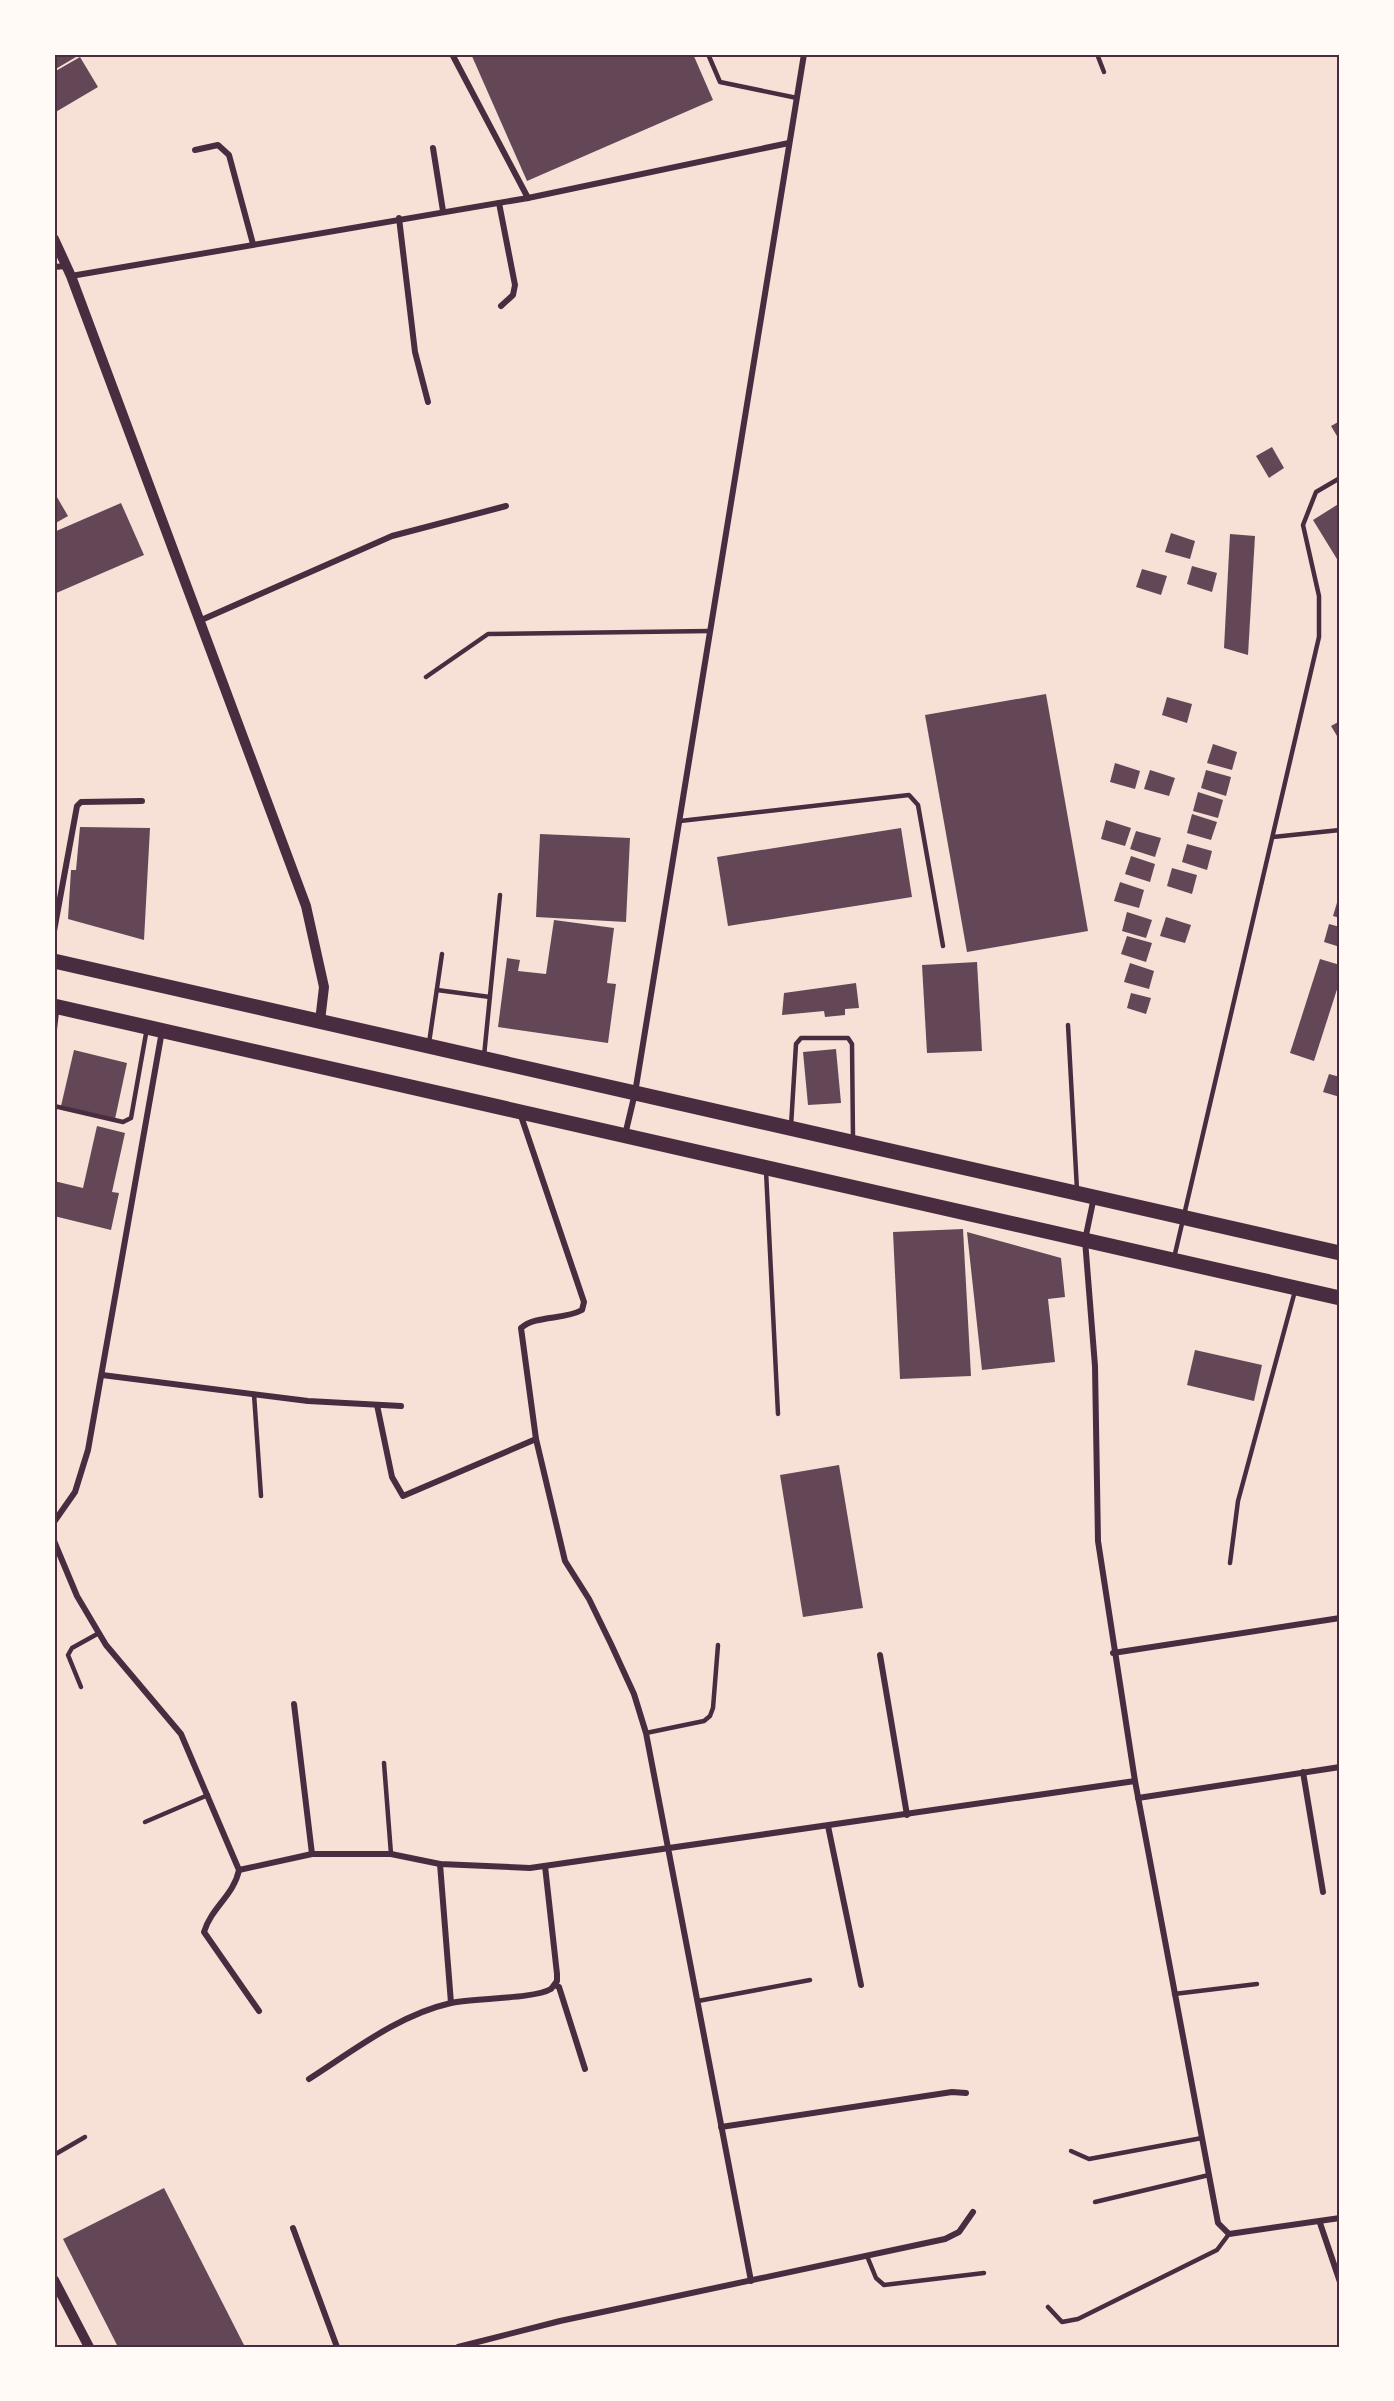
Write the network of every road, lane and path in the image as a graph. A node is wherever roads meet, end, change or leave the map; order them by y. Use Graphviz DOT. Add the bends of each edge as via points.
graph roads {
  1 [pos="452,54"];
  2 [pos="708,54"];
  3 [pos="804,54"];
  4 [pos="1097,54"];
  5 [pos="1104,72"];
  6 [pos="796,98"];
  7 [pos="789,143"];
  8 [pos="433,148"];
  9 [pos="195,150"];
  10 [pos="528,198"];
  11 [pos="499,203"];
  12 [pos="443,211"];
  13 [pos="399,218"];
  14 [pos="54,239"];
  15 [pos="253,244"];
  16 [pos="54,267"];
  17 [pos="69,271"];
  18 [pos="501,306"];
  19 [pos="428,402"];
  20 [pos="1340,478"];
  21 [pos="506,506"];
  22 [pos="198,621"];
  23 [pos="710,631"];
  24 [pos="426,677"];
  25 [pos="142,801"];
  26 [pos="680,821"];
  27 [pos="1340,830"];
  28 [pos="1273,837"];
  29 [pos="500,895"];
  30 [pos="54,931"];
  31 [pos="943,946"];
  32 [pos="442,954"];
  33 [pos="54,961"];
  34 [pos="437,990"];
  35 [pos="490,998"];
  36 [pos="56,1007"];
  37 [pos="320,1021"];
  38 [pos="1068,1025"];
  39 [pos="155,1029"];
  40 [pos="54,1036"];
  41 [pos="428,1046"];
  42 [pos="483,1059"];
  43 [pos="635,1093"];
  44 [pos="54,1106"];
  45 [pos="519,1112"];
  46 [pos="791,1128"];
  47 [pos="625,1136"];
  48 [pos="853,1142"];
  49 [pos="766,1168"];
  50 [pos="1077,1193"];
  51 [pos="1094,1197"];
  52 [pos="1185,1217"];
  53 [pos="1085,1240"];
  54 [pos="1340,1253"];
  55 [pos="1173,1261"];
  56 [pos="1296,1288"];
  57 [pos="1340,1298"];
  58 [pos="102,1375"];
  59 [pos="254,1394"];
  60 [pos="377,1405"];
  61 [pos="401,1406"];
  62 [pos="778,1414"];
  63 [pos="536,1439"];
  64 [pos="261,1496"];
  65 [pos="54,1522"];
  66 [pos="54,1540"];
  67 [pos="1230,1563"];
  68 [pos="1340,1618"];
  69 [pos="99,1632"];
  70 [pos="718,1645"];
  71 [pos="1113,1653"];
  72 [pos="880,1655"];
  73 [pos="81,1687"];
  74 [pos="294,1704"];
  75 [pos="646,1733"];
  76 [pos="384,1763"];
  77 [pos="1340,1767"];
  78 [pos="1303,1773"];
  79 [pos="1135,1781"];
  80 [pos="208,1795"];
  81 [pos="1138,1798"];
  82 [pos="907,1815"];
  83 [pos="146,1822"];
  84 [pos="828,1826"];
  85 [pos="669,1847"];
  86 [pos="312,1854"];
  87 [pos="391,1854"];
  88 [pos="440,1863"];
  89 [pos="545,1866"];
  90 [pos="239,1870"];
  91 [pos="1323,1892"];
  92 [pos="810,1980"];
  93 [pos="1257,1983"];
  94 [pos="555,1985"];
  95 [pos="861,1985"];
  96 [pos="1174,1994"];
  97 [pos="698,2001"];
  98 [pos="451,2003"];
  99 [pos="259,2011"];
  100 [pos="585,2069"];
  101 [pos="309,2079"];
  102 [pos="966,2092"];
  103 [pos="721,2127"];
  104 [pos="85,2137"];
  105 [pos="1202,2138"];
  106 [pos="1071,2151"];
  107 [pos="54,2155"];
  108 [pos="1209,2175"];
  109 [pos="1095,2202"];
  110 [pos="973,2212"];
  111 [pos="1340,2218"];
  112 [pos="1320,2223"];
  113 [pos="293,2228"];
  114 [pos="1229,2234"];
  115 [pos="867,2256"];
  116 [pos="984,2273"];
  117 [pos="54,2280"];
  118 [pos="751,2281"];
  119 [pos="1340,2282"];
  120 [pos="1048,2307"];
  121 [pos="89,2347"];
  122 [pos="337,2347"];
  123 [pos="458,2347"];
  1 -- 10 [label="street"];
  2 -- 6 [label="lane" via="720,82"];
  3 -- 6 [label="street"];
  4 -- 5 [label="lane"];
  6 -- 7 [label="street"];
  7 -- 10 [label="street"];
  7 -- 23 [label="street"];
  8 -- 12 [label="street"];
  9 -- 15 [label="street" via="218,145 229,155"];
  10 -- 11 [label="street"];
  11 -- 12 [label="street"];
  11 -- 18 [label="street" via="515,285 513,295"];
  12 -- 13 [label="street"];
  13 -- 15 [label="street"];
  13 -- 19 [label="street" via="415,352"];
  14 -- 17 [label="street"];
  15 -- 17 [label="street"];
  16 -- 17 [label="street"];
  17 -- 22 [label="street"];
  20 -- 28 [label="lane" via="1316,492 1303,525 1319,596 1319,636"];
  21 -- 22 [label="street" via="392,536"];
  22 -- 37 [label="street" via="306,906 324,987"];
  23 -- 24 [label="lane" via="488,634"];
  23 -- 26 [label="street"];
  25 -- 30 [label="street" via="81,802 77,806"];
  26 -- 31 [label="lane" via="909,795 918,805"];
  26 -- 43 [label="street"];
  27 -- 28 [label="lane"];
  28 -- 52 [label="lane"];
  29 -- 35 [label="lane"];
  32 -- 34 [label="lane"];
  33 -- 37 [label="main road"];
  34 -- 35 [label="lane"];
  34 -- 41 [label="lane"];
  35 -- 42 [label="lane"];
  36 -- 39 [label="main road"];
  36 -- 40 [label="lane"];
  37 -- 41 [label="main road"];
  38 -- 50 [label="lane"];
  39 -- 44 [label="lane" via="128,1121"];
  39 -- 45 [label="main road"];
  39 -- 58 [label="street"];
  41 -- 42 [label="main road"];
  42 -- 43 [label="main road"];
  43 -- 46 [label="main road"];
  43 -- 47 [label="street"];
  45 -- 47 [label="main road"];
  45 -- 63 [label="street" via="584,1302 582,1310 574,1314 530,1323 521,1329"];
  46 -- 48 [label="main road"];
  46 -- 48 [label="lane" via="796,1044 801,1038 848,1038 852,1044"];
  47 -- 49 [label="main road"];
  48 -- 50 [label="main road"];
  49 -- 53 [label="main road"];
  49 -- 62 [label="lane"];
  50 -- 51 [label="main road"];
  51 -- 52 [label="main road"];
  51 -- 53 [label="street"];
  52 -- 54 [label="main road"];
  52 -- 55 [label="lane"];
  53 -- 55 [label="main road"];
  53 -- 71 [label="street" via="1095,1366 1098,1541"];
  55 -- 56 [label="main road"];
  56 -- 57 [label="main road"];
  56 -- 67 [label="lane" via="1238,1501"];
  58 -- 59 [label="street"];
  58 -- 65 [label="street" via="88,1450 75,1492"];
  59 -- 60 [label="street"];
  59 -- 64 [label="lane"];
  60 -- 61 [label="street"];
  60 -- 63 [label="street" via="392,1477 403,1496"];
  63 -- 75 [label="street" via="565,1561 611,1644 634,1694"];
  66 -- 69 [label="street" via="77,1596"];
  68 -- 71 [label="street"];
  69 -- 73 [label="lane" via="72,1648 68,1655"];
  69 -- 80 [label="street" via="181,1734"];
  70 -- 75 [label="lane" via="710,1716 704,1721"];
  71 -- 79 [label="street"];
  72 -- 82 [label="street"];
  74 -- 86 [label="street"];
  75 -- 85 [label="street"];
  76 -- 87 [label="lane"];
  77 -- 78 [label="street"];
  78 -- 81 [label="street"];
  78 -- 91 [label="street"];
  79 -- 81 [label="street"];
  79 -- 82 [label="street"];
  80 -- 83 [label="lane"];
  80 -- 90 [label="street"];
  81 -- 96 [label="street"];
  82 -- 84 [label="street"];
  84 -- 85 [label="street"];
  84 -- 95 [label="street"];
  85 -- 89 [label="street"];
  85 -- 97 [label="street"];
  86 -- 87 [label="street"];
  86 -- 90 [label="street"];
  87 -- 88 [label="street"];
  88 -- 89 [label="street"];
  88 -- 98 [label="street"];
  89 -- 94 [label="street"];
  90 -- 99 [label="street" via="236,1885 208,1916 204,1932"];
  92 -- 97 [label="lane"];
  93 -- 96 [label="lane"];
  94 -- 98 [label="street" via="547,1992"];
  94 -- 100 [label="street" via="559,1987"];
  96 -- 105 [label="street"];
  97 -- 103 [label="street"];
  98 -- 101 [label="street" via="391,2027"];
  102 -- 103 [label="street"];
  103 -- 118 [label="street"];
  104 -- 107 [label="lane"];
  105 -- 106 [label="lane" via="1089,2159"];
  105 -- 108 [label="street"];
  108 -- 109 [label="lane"];
  108 -- 114 [label="street" via="1218,2223"];
  110 -- 115 [label="street" via="955,2235"];
  111 -- 112 [label="street"];
  112 -- 114 [label="street"];
  112 -- 119 [label="street"];
  113 -- 122 [label="street"];
  114 -- 120 [label="lane" via="1217,2250 1078,2319 1062,2322"];
  115 -- 116 [label="lane" via="876,2278 885,2285"];
  115 -- 118 [label="street"];
  117 -- 121 [label="street"];
  118 -- 123 [label="street"];
}
